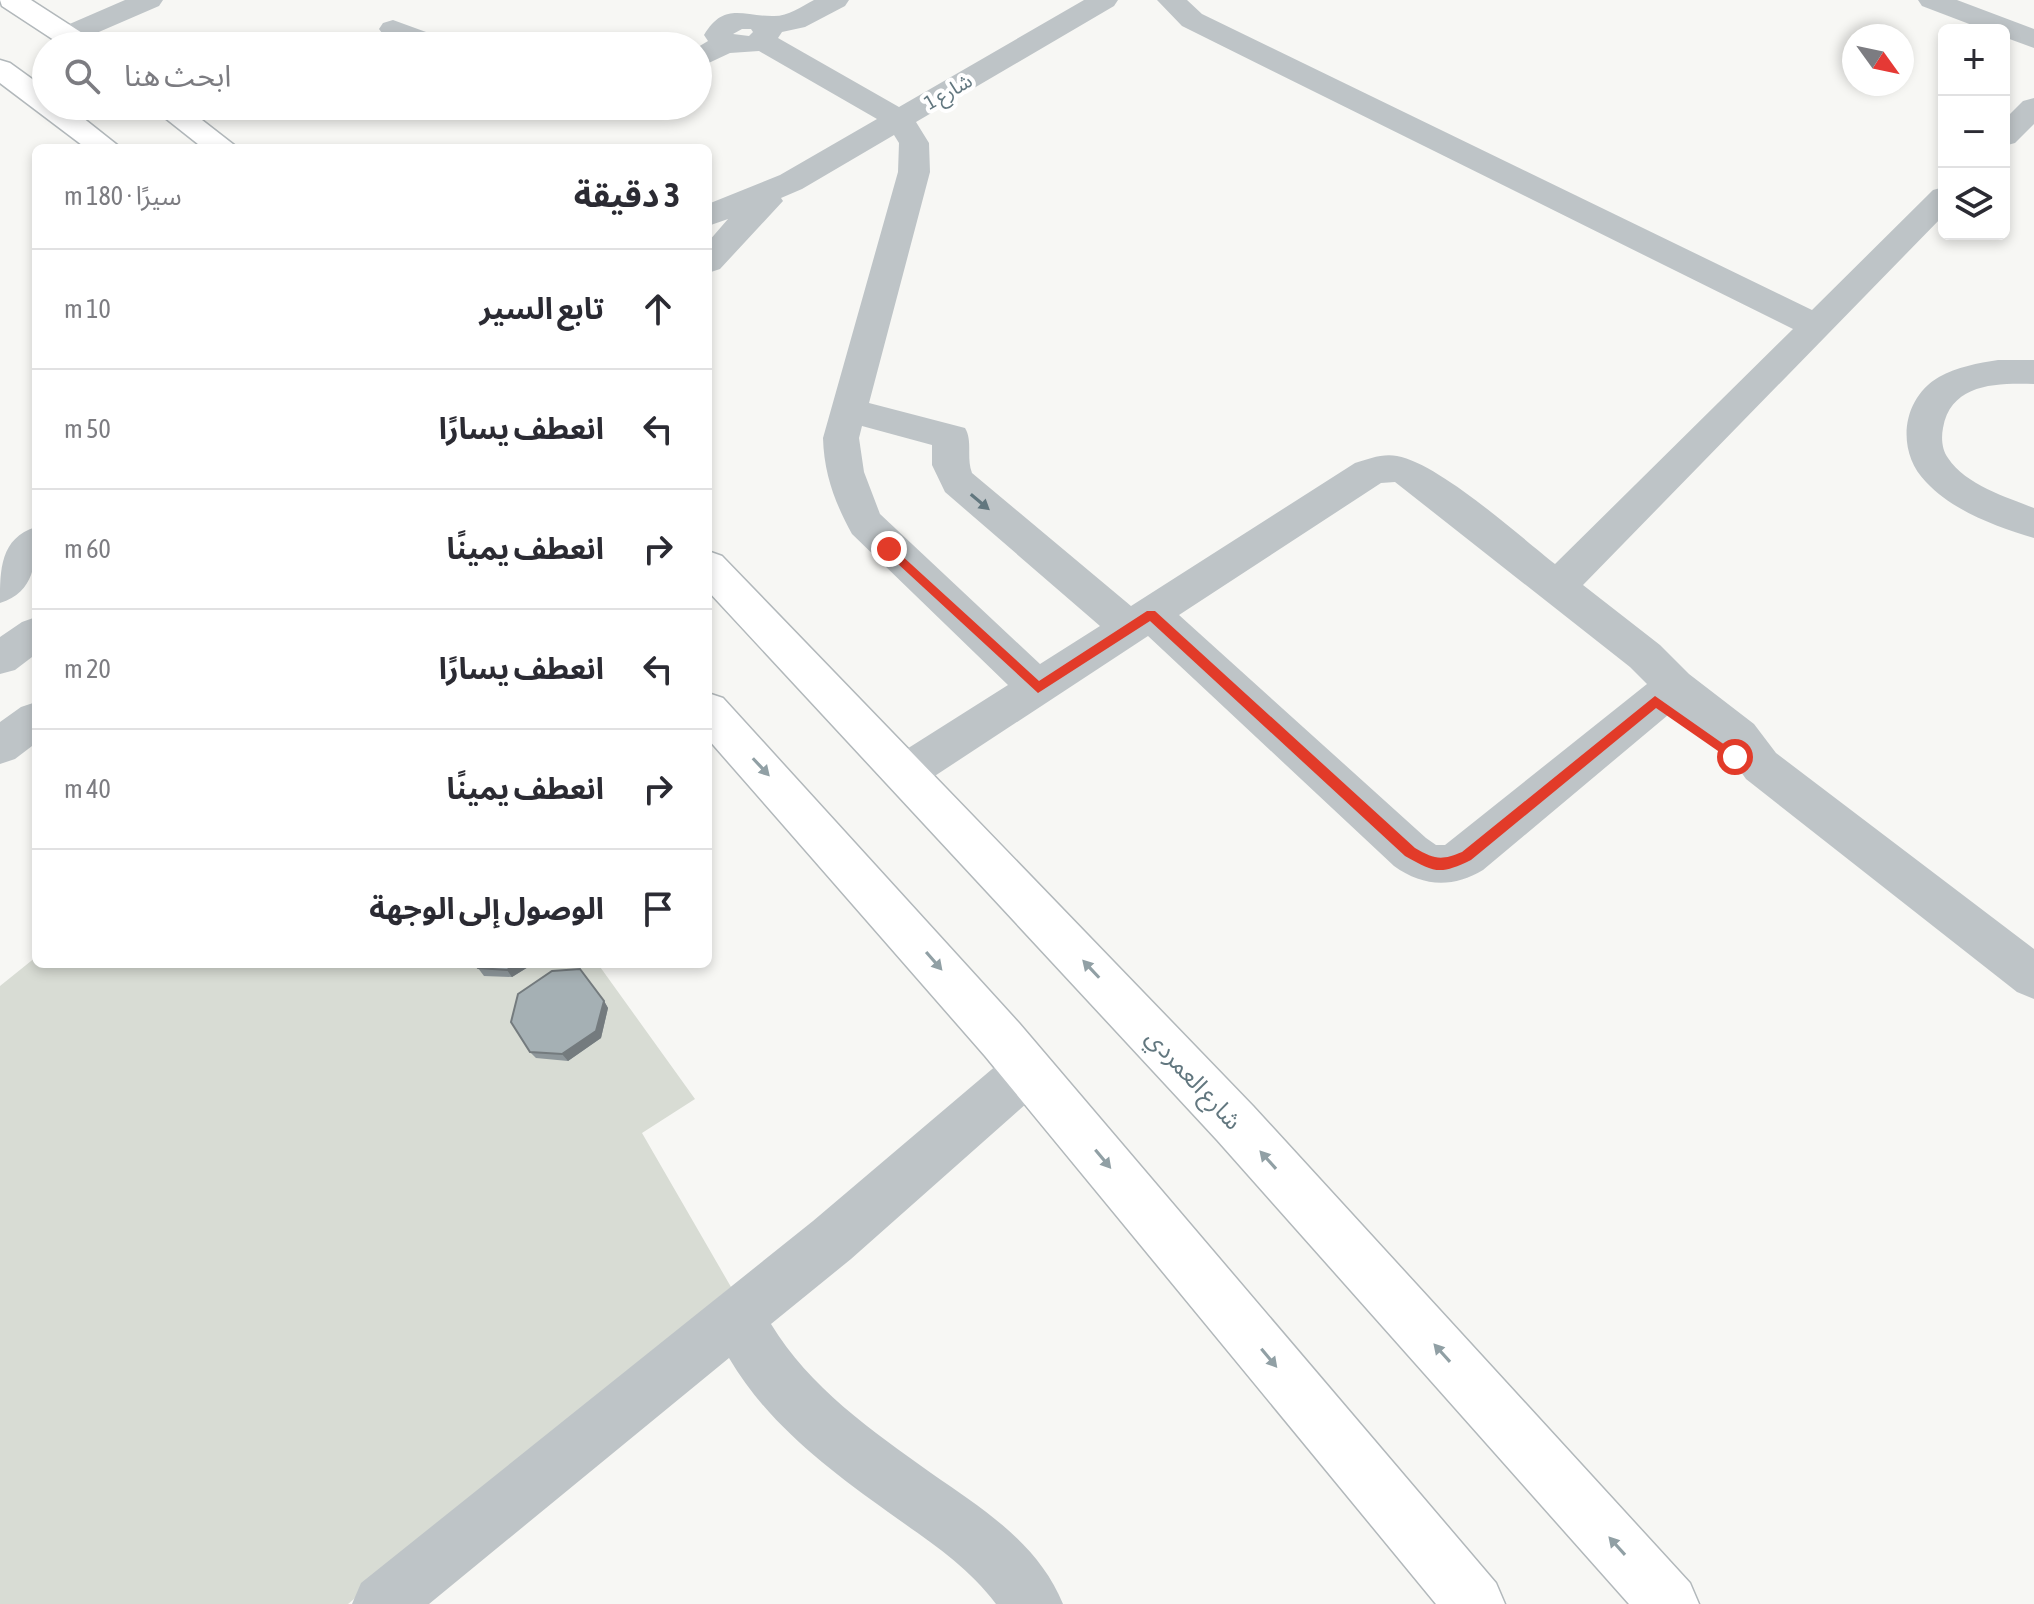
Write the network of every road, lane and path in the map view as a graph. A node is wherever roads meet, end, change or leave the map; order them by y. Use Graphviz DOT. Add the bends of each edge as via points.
graph roads {
  1 [pos="12,0"];
  2 [pos="149,0"];
  3 [pos="835,0"];
  4 [pos="1104,0"];
  5 [pos="1171,0"];
  6 [pos="1932,0"];
  7 [pos="393,29"];
  8 [pos="62,32"];
  9 [pos="90,32"];
  10 [pos="401,32"];
  11 [pos="764,34"];
  12 [pos="712,39"];
  13 [pos="2034,39"];
  14 [pos="0,69"];
  15 [pos="32,93"];
  16 [pos="2034,107"];
  17 [pos="899,119"];
  18 [pos="68,120"];
  19 [pos="184,120"];
  20 [pos="2010,131"];
  21 [pos="101,144"];
  22 [pos="217,144"];
  23 [pos="791,182"];
  24 [pos="1938,203"];
  25 [pos="712,214"];
  26 [pos="712,258"];
  27 [pos="1816,326"];
  28 [pos="2034,372"];
  29 [pos="848,410"];
  30 [pos="2034,524"];
  31 [pos="32,546"];
  32 [pos="712,570"];
  33 [pos="1557,587"];
  34 [pos="0,588"];
  35 [pos="1141,621"];
  36 [pos="32,636"];
  37 [pos="0,658"];
  38 [pos="1038,688"];
  39 [pos="1664,694"];
  40 [pos="712,714"];
  41 [pos="32,722"];
  42 [pos="0,746"];
  43 [pos="906,772"];
  44 [pos="2034,977"];
  45 [pos="1028,1070"];
  46 [pos="736,1319"];
  47 [pos="382,1604"];
  48 [pos="1033,1604"];
  49 [pos="1475,1604"];
  50 [pos="1669,1604"];
  1 -- 8 [label="main road"];
  2 -- 9 [label="street"];
  3 -- 11 [label="street"];
  4 -- 17 [label="street, شارع 1"];
  5 -- 27 [label="street" via="1192,20"];
  6 -- 13 [label="street"];
  7 -- 10 [label="street"];
  11 -- 12 [label="street" via="745,47 723,24"];
  11 -- 17 [label="street"];
  14 -- 15 [label="main road"];
  16 -- 20 [label="street"];
  17 -- 23 [label="street, شارع 1"];
  17 -- 29 [label="street" via="914,143 914,172"];
  18 -- 21 [label="main road"];
  19 -- 22 [label="main road"];
  23 -- 25 [label="street, شارع 1"];
  23 -- 26 [label="street, شارع 1" via="749,216"];
  24 -- 27 [label="street"];
  27 -- 33 [label="street"];
  28 -- 30 [label="street" via="1996,370 1959,379 1934,398 1923,446 1935,469 1960,491"];
  29 -- 35 [label="street, one-way" via="952,437 949,468 958,482"];
  29 -- 38 [label="street" via="841,438 842,467 866,524"];
  31 -- 34 [label="street"];
  32 -- 43 [label="main road, شارع العمردي"];
  33 -- 35 [label="street" via="1410,472 1380,468"];
  33 -- 39 [label="street" via="1645,656"];
  35 -- 38 [label="street"];
  35 -- 39 [label="street" via="1410,852 1433,865 1446,866 1467,856"];
  36 -- 37 [label="street"];
  38 -- 43 [label="street"];
  39 -- 44 [label="street" via="1723,750 1761,766"];
  40 -- 45 [label="main road, one-way"];
  41 -- 42 [label="street"];
  50 -- 43 [label="main road, شارع العمردي, one-way" via="1235,1123"];
  45 -- 46 [label="street"];
  45 -- 49 [label="main road, one-way"];
  46 -- 47 [label="street"];
  46 -- 48 [label="street" via="751,1349 795,1402 978,1541"];
}
